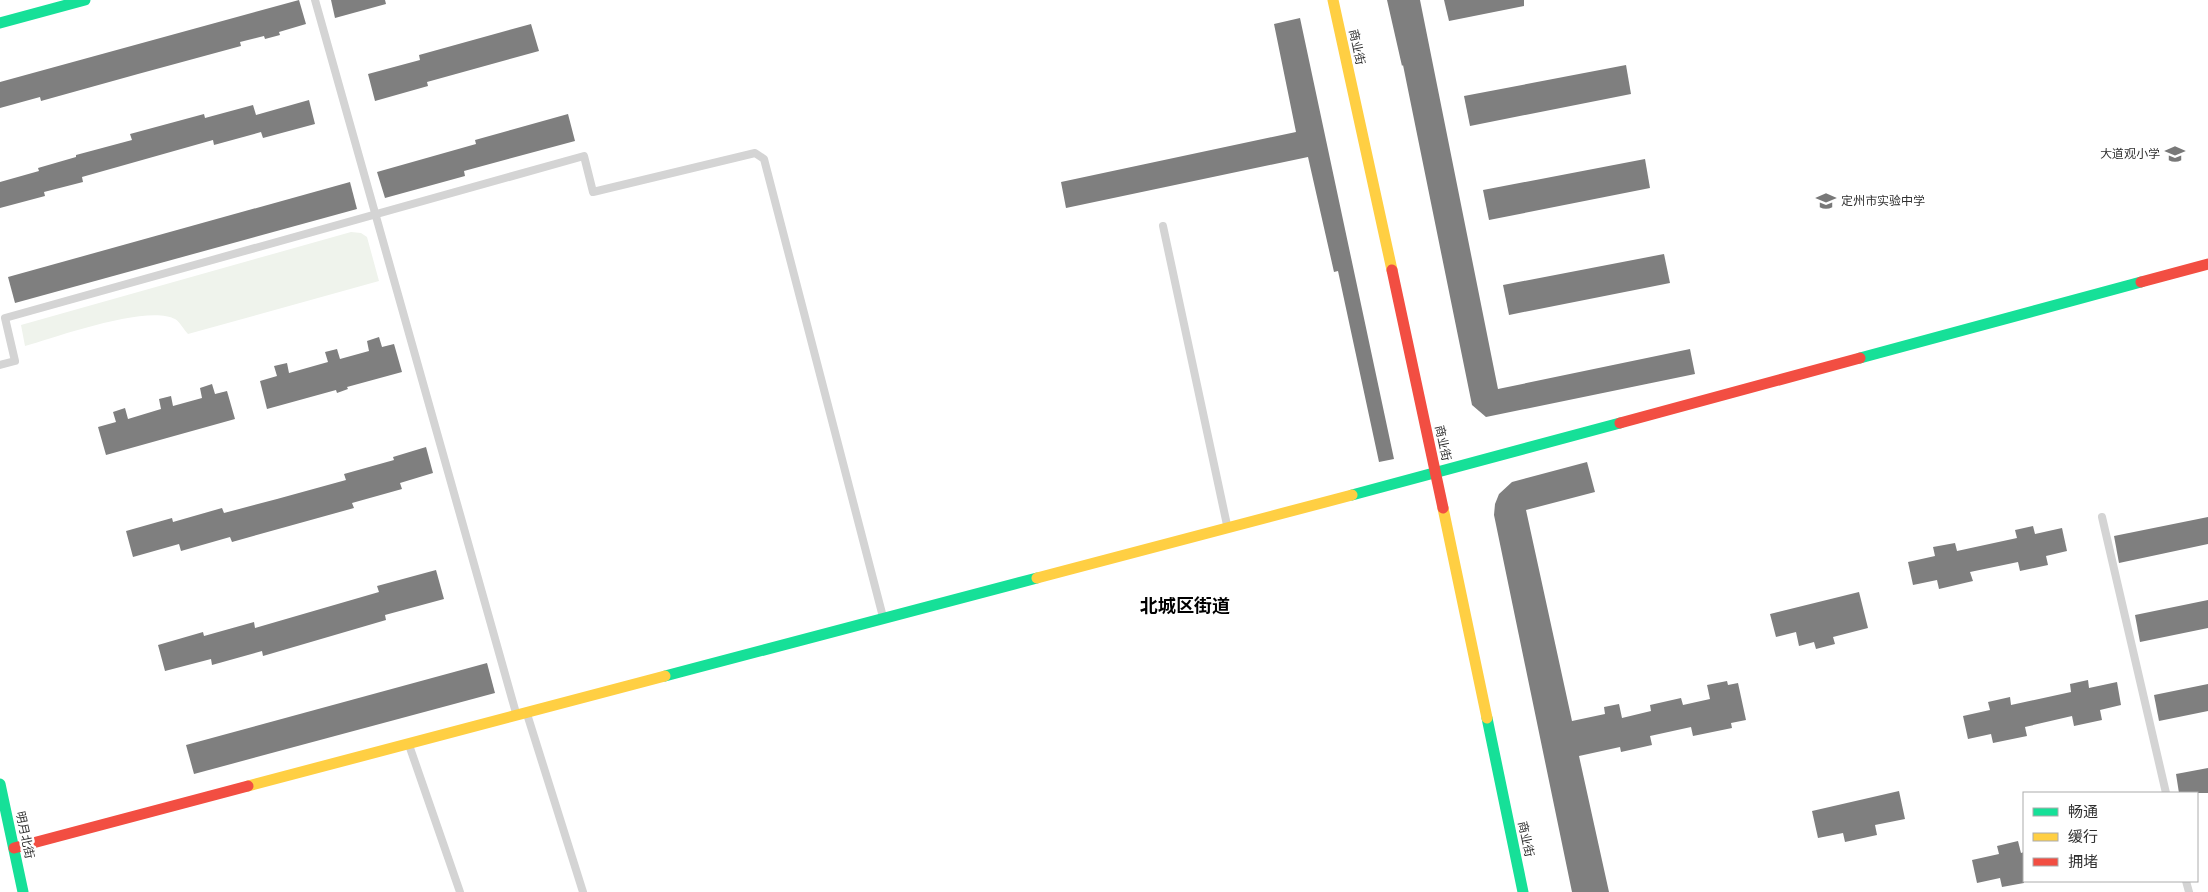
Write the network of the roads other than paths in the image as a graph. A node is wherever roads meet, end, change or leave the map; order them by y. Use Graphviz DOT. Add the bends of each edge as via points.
graph roads {
  1 [pos="85,0"];
  2 [pos="315,0"];
  3 [pos="1333,0"];
  4 [pos="0,23"];
  5 [pos="375,214"];
  6 [pos="1163,226"];
  7 [pos="2208,264"];
  8 [pos="0,364"];
  9 [pos="1435,472"];
  10 [pos="2102,517"];
  11 [pos="1227,527"];
  12 [pos="884,618"];
  13 [pos="522,714"];
  14 [pos="409,744"];
  15 [pos="0,784"];
  16 [pos="2166,792"];
  17 [pos="14,848"];
  18 [pos="23,892"];
  19 [pos="460,892"];
  20 [pos="583,892"];
  21 [pos="1523,892"];
  1 -- 4 [label="street"];
  2 -- 5 [label="lane"];
  3 -- 9 [label="street, 商业街"];
  5 -- 8 [label="lane" via="5,318 16,361"];
  5 -- 12 [label="lane" via="584,156 594,192 755,153 764,159"];
  5 -- 13 [label="lane"];
  6 -- 11 [label="lane"];
  7 -- 9 [label="street"];
  9 -- 11 [label="street"];
  9 -- 21 [label="street, 商业街"];
  10 -- 16 [label="lane"];
  11 -- 12 [label="street"];
  12 -- 13 [label="street"];
  13 -- 14 [label="street"];
  13 -- 20 [label="lane"];
  14 -- 17 [label="street"];
  14 -- 19 [label="lane"];
  15 -- 17 [label="street, 明月北街"];
  17 -- 18 [label="street, 明月北街"];
}
